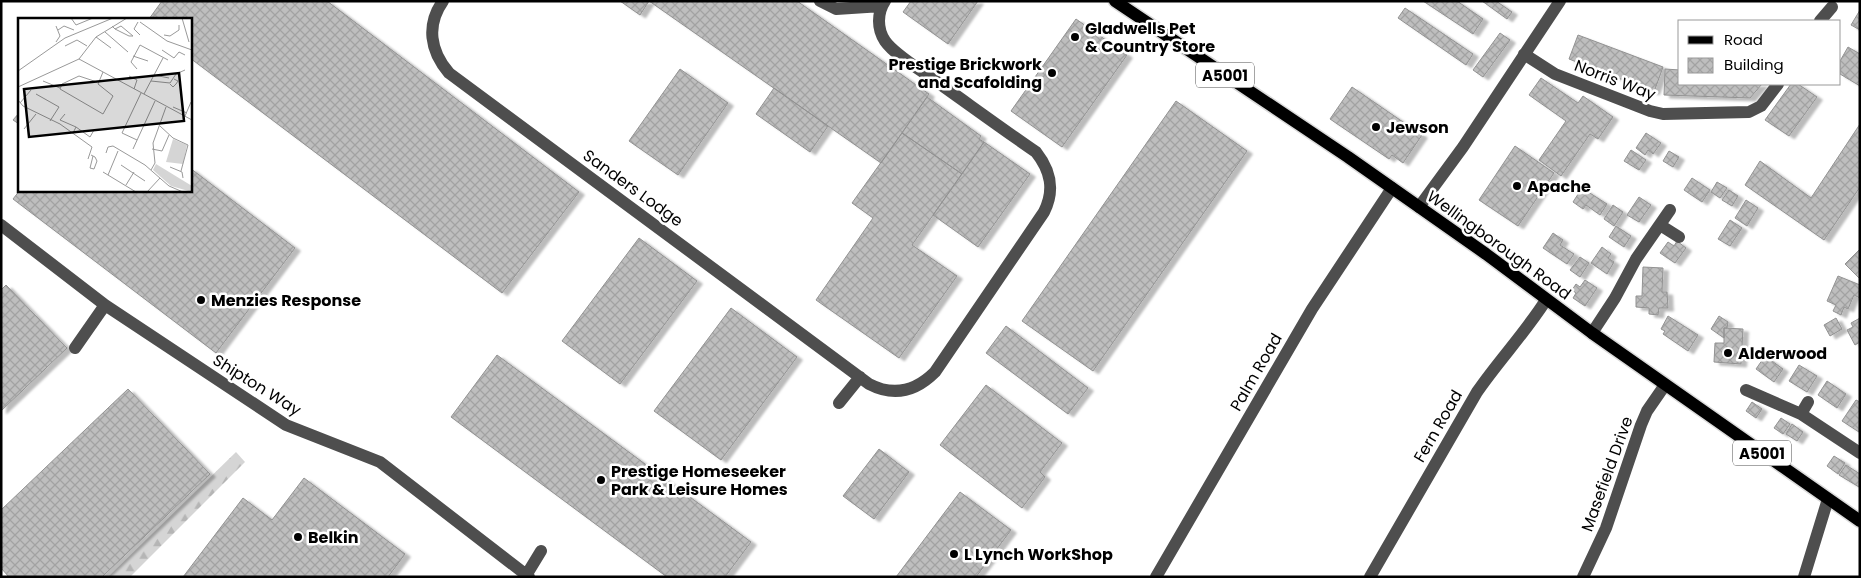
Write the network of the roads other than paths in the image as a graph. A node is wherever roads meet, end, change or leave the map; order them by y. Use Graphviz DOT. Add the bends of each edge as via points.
graph roads {
  1 [pos="443,1"];
  2 [pos="820,1"];
  3 [pos="1115,1"];
  4 [pos="1560,1"];
  5 [pos="883,4"];
  6 [pos="1832,7"];
  7 [pos="1821,20"];
  8 [pos="1524,54"];
  9 [pos="1777,85"];
  10 [pos="1392,188"];
  11 [pos="1419,207"];
  12 [pos="1670,210"];
  13 [pos="1,225"];
  14 [pos="1660,225"];
  15 [pos="1679,236"];
  16 [pos="1546,300"];
  17 [pos="105,305"];
  18 [pos="1592,333"];
  19 [pos="75,348"];
  20 [pos="860,377"];
  21 [pos="1665,385"];
  22 [pos="1746,390"];
  23 [pos="1808,402"];
  24 [pos="840,403"];
  25 [pos="1801,414"];
  26 [pos="1860,453"];
  27 [pos="1828,500"];
  28 [pos="1860,521"];
  29 [pos="541,551"];
  30 [pos="528,576"];
  31 [pos="1156,577"];
  32 [pos="1370,577"];
  33 [pos="1583,577"];
  34 [pos="1804,577"];
  1 -- 20 [label="street, Sanders Lodge" via="433,20 431,38 440,63 448,73"];
  2 -- 5 [label="street, Sanders Lodge" via="836,9"];
  3 -- 10 [label="main road, Wellingborough Road / A5001"];
  4 -- 8 [label="street"];
  5 -- 20 [label="street, Sanders Lodge" via="879,22 886,43 1036,152 1046,165 1051,180 1044,212 935,372 917,387 892,392 879,390"];
  6 -- 7 [label="street"];
  8 -- 9 [label="street, Norris Way" via="1555,74 1650,112 1663,114 1749,112 1762,106"];
  8 -- 11 [label="street"];
  10 -- 11 [label="main road, Wellingborough Road / A5001"];
  10 -- 31 [label="street, Palm Road" via="1312,310"];
  11 -- 16 [label="main road, Wellingborough Road / A5001"];
  12 -- 14 [label="street"];
  13 -- 17 [label="street, Shipton Way"];
  14 -- 15 [label="street"];
  14 -- 18 [label="street" via="1636,258"];
  16 -- 18 [label="main road, Wellingborough Road / A5001"];
  16 -- 32 [label="street, Fern Road" via="1477,392"];
  17 -- 19 [label="street"];
  17 -- 30 [label="street, Shipton Way" via="286,425 380,462"];
  18 -- 21 [label="main road, Wellingborough Road / A5001"];
  20 -- 24 [label="street"];
  21 -- 27 [label="main road, Wellingborough Road / A5001"];
  21 -- 33 [label="street, Masefield Drive" via="1641,425 1606,528"];
  22 -- 25 [label="street"];
  23 -- 25 [label="street"];
  25 -- 26 [label="street"];
  27 -- 28 [label="main road, Wellingborough Road / A5001"];
  27 -- 34 [label="street"];
  29 -- 30 [label="street, Shipton Way"];
}
